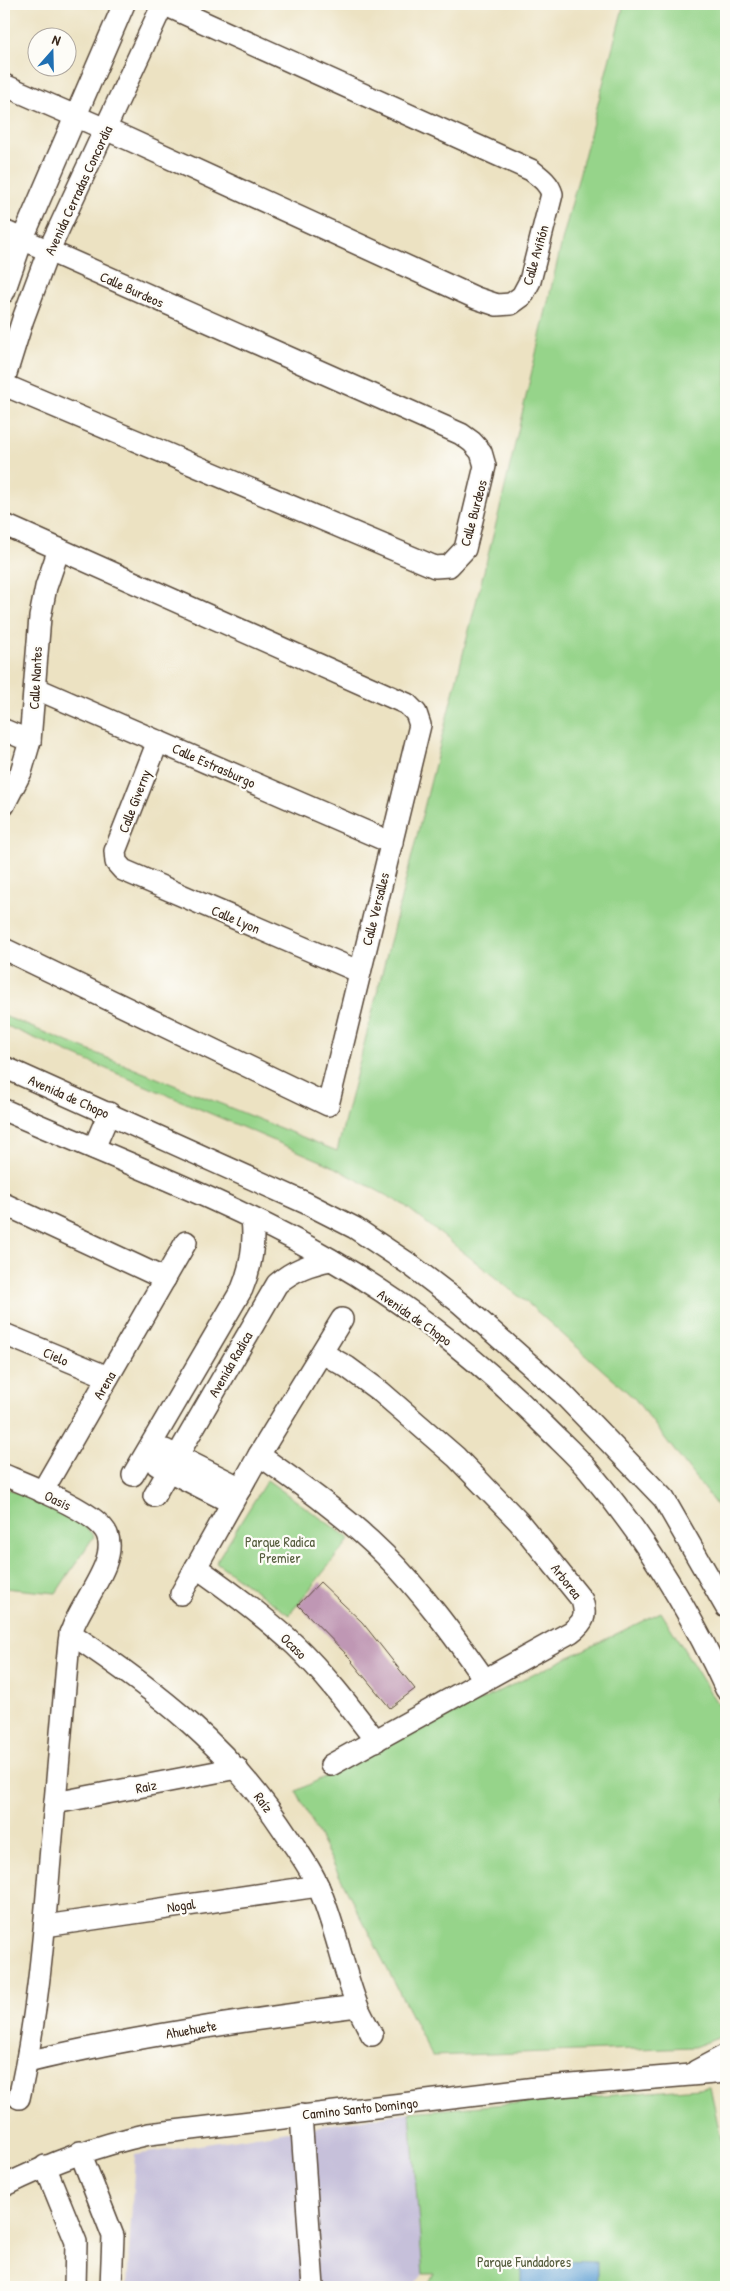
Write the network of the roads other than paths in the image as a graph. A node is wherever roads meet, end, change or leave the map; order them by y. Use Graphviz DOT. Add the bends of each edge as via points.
graph roads {
  1 [pos="124,4"];
  2 [pos="163,4"];
  3 [pos="4,85"];
  4 [pos="76,118"];
  5 [pos="106,130"];
  6 [pos="13,236"];
  7 [pos="48,252"];
  8 [pos="4,292"];
  9 [pos="4,380"];
  10 [pos="4,385"];
  11 [pos="5,526"];
  12 [pos="59,549"];
  13 [pos="35,688"];
  14 [pos="4,730"];
  15 [pos="30,741"];
  16 [pos="158,741"];
  17 [pos="12,768"];
  18 [pos="4,805"];
  19 [pos="392,843"];
  20 [pos="116,862"];
  21 [pos="4,949"];
  22 [pos="360,972"];
  23 [pos="4,1067"];
  24 [pos="4,1110"];
  25 [pos="109,1113"];
  26 [pos="94,1148"];
  27 [pos="4,1204"];
  28 [pos="252,1219"];
  29 [pos="186,1242"];
  30 [pos="331,1260"];
  31 [pos="165,1279"];
  32 [pos="342,1320"];
  33 [pos="4,1334"];
  34 [pos="322,1353"];
  35 [pos="108,1377"];
  36 [pos="259,1455"];
  37 [pos="173,1463"];
  38 [pos="4,1475"];
  39 [pos="42,1492"];
  40 [pos="237,1495"];
  41 [pos="154,1496"];
  42 [pos="196,1567"];
  43 [pos="181,1594"];
  44 [pos="726,1607"];
  45 [pos="70,1633"];
  46 [pos="485,1680"];
  47 [pos="726,1689"];
  48 [pos="376,1740"];
  49 [pos="331,1765"];
  50 [pos="237,1768"];
  51 [pos="55,1803"];
  52 [pos="318,1886"];
  53 [pos="45,1926"];
  54 [pos="357,2006"];
  55 [pos="372,2035"];
  56 [pos="726,2055"];
  57 [pos="27,2062"];
  58 [pos="726,2072"];
  59 [pos="680,2077"];
  60 [pos="19,2098"];
  61 [pos="301,2115"];
  62 [pos="80,2152"];
  63 [pos="45,2166"];
  64 [pos="4,2186"];
  65 [pos="75,2287"];
  66 [pos="111,2287"];
  67 [pos="313,2287"];
  1 -- 4 [label="street"];
  2 -- 5 [label="street, Avenida Cerradas Concordia"];
  2 -- 5 [label="street, Calle Aviñón" via="531,170 550,187 552,194 530,280 522,296 511,304 497,305 476,298"];
  3 -- 4 [label="street"];
  4 -- 5 [label="street"];
  4 -- 6 [label="street"];
  5 -- 7 [label="street, Avenida Cerradas Concordia"];
  6 -- 7 [label="street, Calle Burdeos"];
  6 -- 8 [label="street"];
  7 -- 9 [label="street, Avenida Cerradas Concordia"];
  7 -- 10 [label="street, Calle Burdeos" via="461,434 481,452 485,466 465,549 449,566 435,567"];
  11 -- 12 [label="street"];
  12 -- 13 [label="street, Calle Nantes" via="46,586 40,617"];
  12 -- 19 [label="street, Calle Versalles" via="407,704 416,713 420,724"];
  13 -- 15 [label="street, Calle Nantes"];
  13 -- 16 [label="street, Calle Estrasburgo"];
  14 -- 15 [label="street"];
  15 -- 17 [label="street, Calle Nantes"];
  16 -- 19 [label="street, Calle Estrasburgo"];
  16 -- 20 [label="street, Calle Giverny" via="115,851"];
  17 -- 18 [label="street, Calle Nantes"];
  19 -- 22 [label="street, Calle Versalles"];
  20 -- 22 [label="street, Calle Lyon" via="123,870"];
  21 -- 22 [label="street, Calle Versalles" via="328,1105"];
  23 -- 25 [label="street, Avenida de Chopo"];
  24 -- 26 [label="street, Avenida de Chopo"];
  25 -- 26 [label="street"];
  25 -- 44 [label="street, Avenida de Chopo" via="355,1228 460,1303 563,1394 664,1498"];
  26 -- 28 [label="street, Avenida de Chopo"];
  27 -- 31 [label="street"];
  28 -- 30 [label="street, Avenida de Chopo"];
  28 -- 37 [label="street, Avenida Radica" via="253,1252 242,1288 143,1459"];
  29 -- 31 [label="street, Arena"];
  30 -- 37 [label="street, Avenida Radica" via="303,1267 276,1284"];
  30 -- 47 [label="street, Avenida de Chopo" via="430,1324 517,1398 588,1470 630,1523 676,1592"];
  31 -- 35 [label="street, Arena"];
  32 -- 34 [label="street"];
  33 -- 35 [label="street, Cielo"];
  34 -- 36 [label="street"];
  34 -- 46 [label="street, Arborea" via="380,1392 456,1457 519,1522 582,1600 586,1612 584,1618 571,1632"];
  35 -- 39 [label="street, Arena"];
  36 -- 40 [label="street"];
  36 -- 46 [label="street" via="325,1502 385,1555 438,1615"];
  37 -- 40 [label="street"];
  37 -- 41 [label="street, Avenida Radica"];
  38 -- 39 [label="street, Oasis"];
  39 -- 45 [label="street, Oasis" via="92,1516 106,1533 108,1552 104,1565"];
  40 -- 42 [label="street"];
  42 -- 43 [label="street"];
  42 -- 48 [label="street, Ocaso" via="247,1604 294,1645 338,1691"];
  45 -- 50 [label="street, Raíz" via="176,1710"];
  45 -- 51 [label="street"];
  46 -- 48 [label="street, Arborea"];
  48 -- 49 [label="street, Arborea"];
  50 -- 51 [label="street, Raiz"];
  50 -- 52 [label="street, Raíz" via="282,1827"];
  51 -- 53 [label="street"];
  52 -- 53 [label="street, Nogal"];
  52 -- 54 [label="street, Raíz"];
  53 -- 57 [label="street"];
  54 -- 55 [label="street, Raíz"];
  54 -- 57 [label="street, Ahuehuete" via="102,2044"];
  56 -- 59 [label="street"];
  57 -- 60 [label="street"];
  58 -- 59 [label="street, Camino Santo Domingo"];
  59 -- 61 [label="street, Camino Santo Domingo" via="536,2088"];
  61 -- 62 [label="street, Camino Santo Domingo" via="149,2134"];
  61 -- 67 [label="street"];
  62 -- 63 [label="street, Camino Santo Domingo"];
  62 -- 66 [label="street" via="113,2236"];
  63 -- 64 [label="street, Camino Santo Domingo"];
  63 -- 65 [label="street" via="76,2242"];
}
